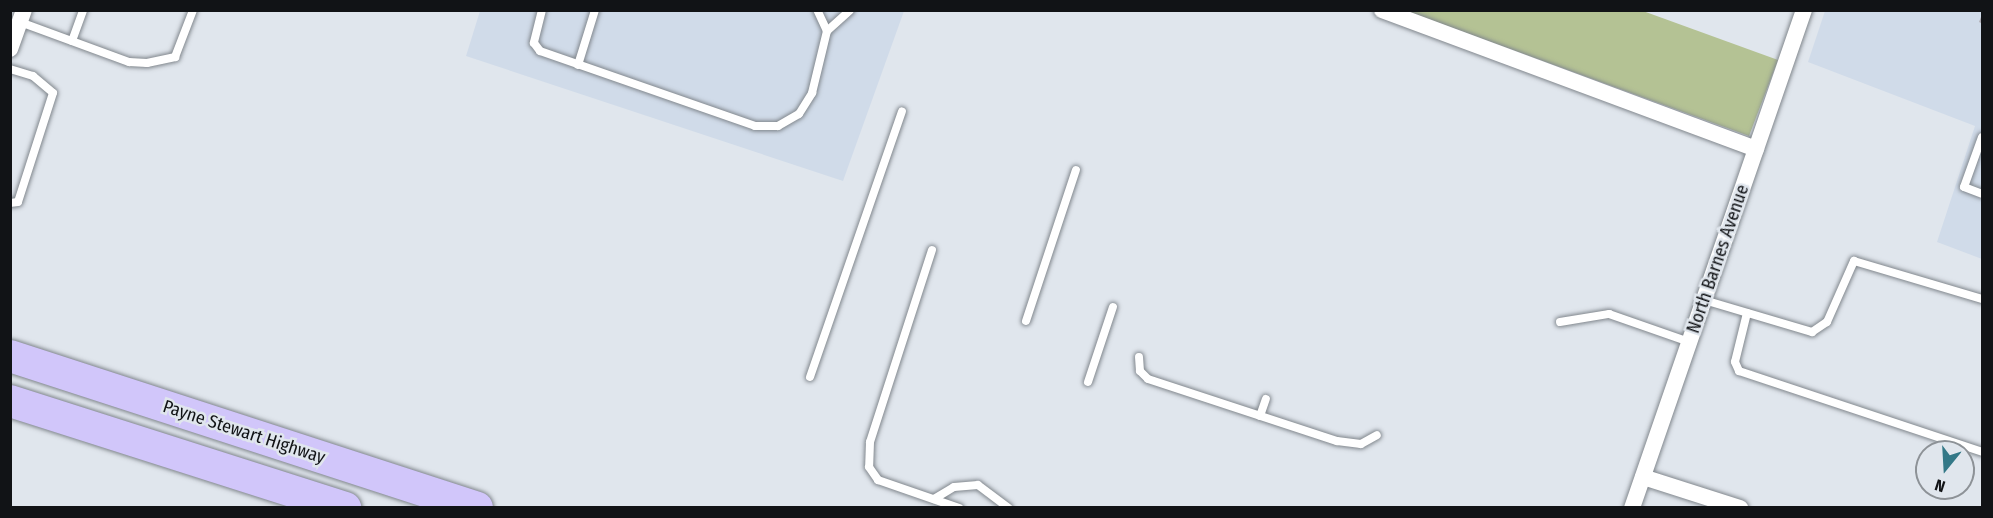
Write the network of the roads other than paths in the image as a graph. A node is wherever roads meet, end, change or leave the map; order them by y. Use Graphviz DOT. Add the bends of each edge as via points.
graph roads {
  1 [pos="83,10"];
  2 [pos="193,10"];
  3 [pos="542,10"];
  4 [pos="595,10"];
  5 [pos="817,10"];
  6 [pos="850,10"];
  7 [pos="1382,10"];
  8 [pos="1804,10"];
  9 [pos="22,16"];
  10 [pos="827,31"];
  11 [pos="72,41"];
  12 [pos="10,49"];
  13 [pos="579,65"];
  14 [pos="10,69"];
  15 [pos="902,111"];
  16 [pos="1983,137"];
  17 [pos="1756,148"];
  18 [pos="1076,170"];
  19 [pos="1983,194"];
  20 [pos="10,203"];
  21 [pos="932,250"];
  22 [pos="1983,299"];
  23 [pos="1704,300"];
  24 [pos="1113,307"];
  25 [pos="1747,313"];
  26 [pos="1026,321"];
  27 [pos="1560,322"];
  28 [pos="1689,342"];
  29 [pos="10,356"];
  30 [pos="1139,357"];
  31 [pos="810,377"];
  32 [pos="1088,382"];
  33 [pos="1266,399"];
  34 [pos="10,401"];
  35 [pos="1260,416"];
  36 [pos="1377,435"];
  37 [pos="1983,452"];
  38 [pos="1643,477"];
  39 [pos="934,499"];
  40 [pos="345,507"];
  41 [pos="477,507"];
  42 [pos="959,507"];
  43 [pos="1008,507"];
  44 [pos="1632,507"];
  45 [pos="1740,507"];
  1 -- 11 [label="lane"];
  2 -- 11 [label="lane" via="174,57 167,61 129,62"];
  3 -- 13 [label="lane" via="534,43 540,51"];
  4 -- 13 [label="lane"];
  5 -- 10 [label="lane"];
  6 -- 10 [label="lane"];
  7 -- 17 [label="street"];
  8 -- 17 [label="street, North Barnes Avenue"];
  9 -- 11 [label="lane"];
  9 -- 12 [label="street"];
  10 -- 13 [label="lane" via="806,104 790,123 778,126 756,126"];
  14 -- 20 [label="lane" via="33,76 53,93 18,202"];
  15 -- 31 [label="lane"];
  16 -- 19 [label="lane" via="1965,187"];
  17 -- 23 [label="street, North Barnes Avenue"];
  18 -- 26 [label="lane"];
  21 -- 39 [label="lane" via="868,458 878,480"];
  22 -- 25 [label="lane" via="1854,261 1820,330 1795,329"];
  23 -- 25 [label="lane"];
  23 -- 28 [label="street, North Barnes Avenue"];
  24 -- 32 [label="lane"];
  25 -- 37 [label="lane" via="1735,362 1739,371"];
  27 -- 28 [label="lane" via="1609,314"];
  28 -- 38 [label="street, North Barnes Avenue"];
  29 -- 41 [label="highway, Payne Stewart Highway"];
  30 -- 35 [label="lane" via="1140,371 1148,379"];
  33 -- 35 [label="lane"];
  34 -- 40 [label="highway"];
  35 -- 36 [label="lane" via="1351,444 1370,442"];
  38 -- 44 [label="street, North Barnes Avenue"];
  38 -- 45 [label="street"];
  39 -- 42 [label="lane"];
  39 -- 43 [label="lane" via="954,488 978,485"];
}
